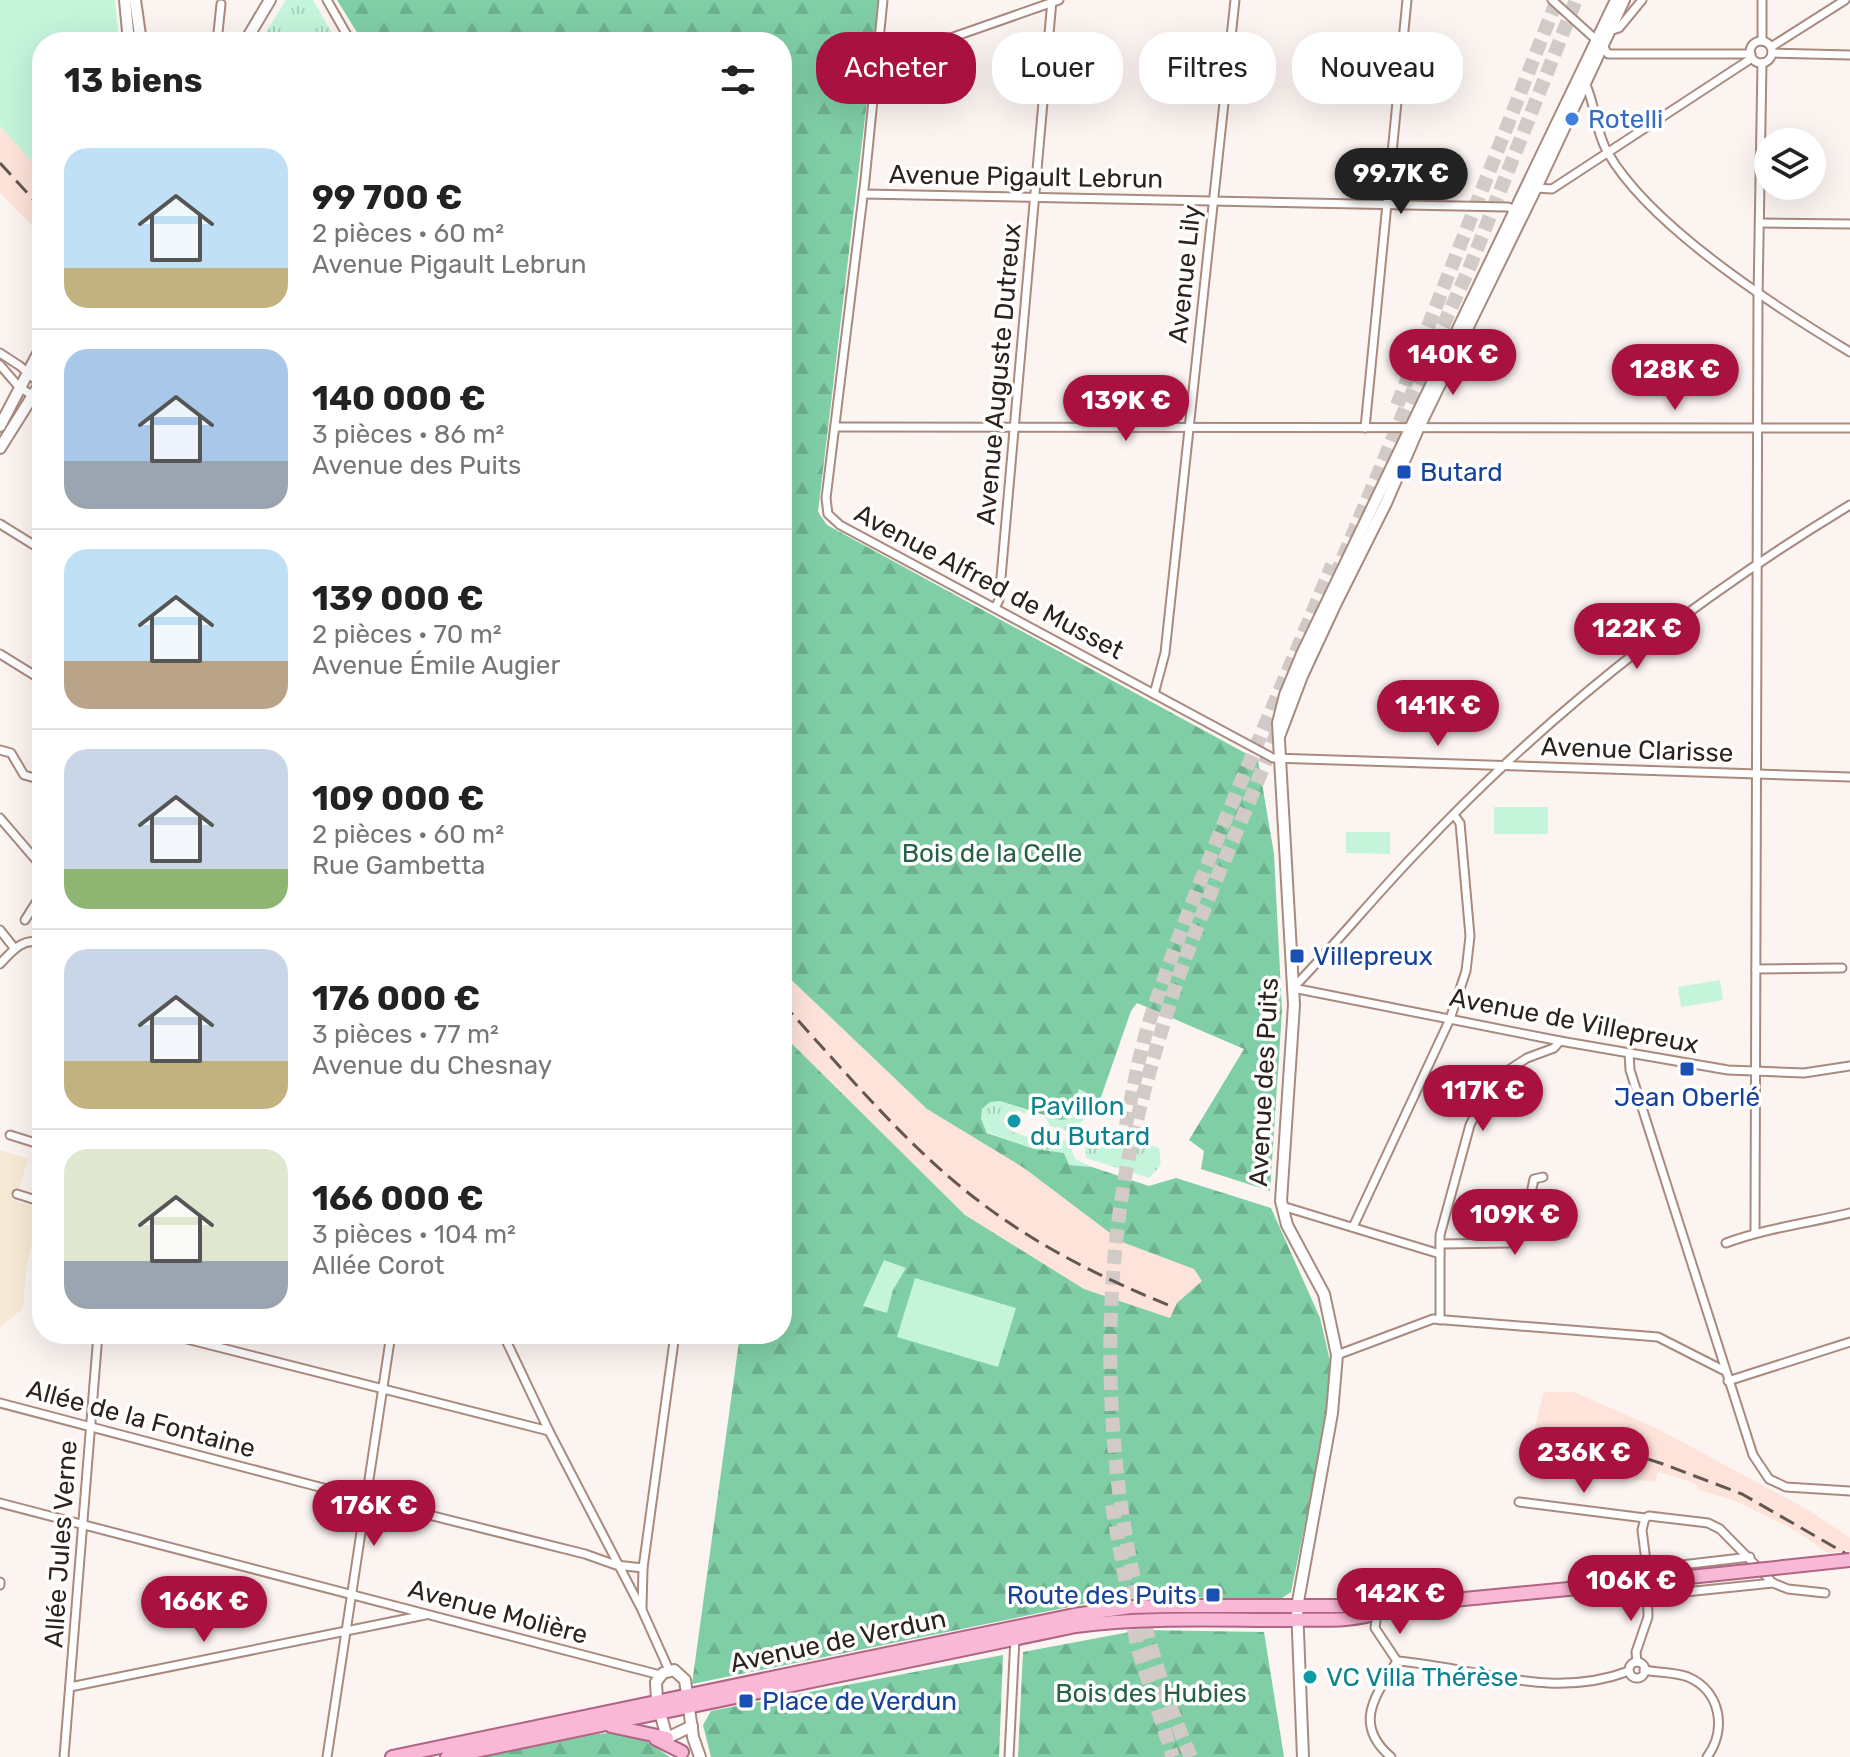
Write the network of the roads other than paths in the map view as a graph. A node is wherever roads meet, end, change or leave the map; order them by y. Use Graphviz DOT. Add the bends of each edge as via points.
graph roads {
  1 [pos="125,0"];
  2 [pos="135,0"];
  3 [pos="270,0"];
  4 [pos="327,0"];
  5 [pos="883,0"];
  6 [pos="1235,0"];
  7 [pos="1407,0"];
  8 [pos="1552,0"];
  9 [pos="1616,0"];
  10 [pos="1624,0"];
  11 [pos="1642,0"];
  12 [pos="1762,0"];
  13 [pos="1845,0"];
  14 [pos="1054,1"];
  15 [pos="221,4"];
  16 [pos="1609,31"];
  17 [pos="128,32"];
  18 [pos="140,32"];
  19 [pos="218,32"];
  20 [pos="251,32"];
  21 [pos="345,32"];
  22 [pos="880,32"];
  23 [pos="966,32"];
  24 [pos="1762,41"];
  25 [pos="1600,43"];
  26 [pos="1772,50"];
  27 [pos="1850,55"];
  28 [pos="1751,56"];
  29 [pos="1762,63"];
  30 [pos="1585,82"];
  31 [pos="872,104"];
  32 [pos="1557,131"];
  33 [pos="1607,152"];
  34 [pos="1536,188"];
  35 [pos="864,194"];
  36 [pos="1035,197"];
  37 [pos="1213,201"];
  38 [pos="1387,204"];
  39 [pos="1518,212"];
  40 [pos="1760,223"];
  41 [pos="1850,224"];
  42 [pos="1759,292"];
  43 [pos="1850,352"];
  44 [pos="0,353"];
  45 [pos="32,362"];
  46 [pos="0,365"];
  47 [pos="26,372"];
  48 [pos="32,376"];
  49 [pos="19,387"];
  50 [pos="32,395"];
  51 [pos="0,426"];
  52 [pos="835,427"];
  53 [pos="1015,427"];
  54 [pos="1188,427"];
  55 [pos="1365,428"];
  56 [pos="1758,428"];
  57 [pos="1850,428"];
  58 [pos="1414,429"];
  59 [pos="0,448"];
  60 [pos="1850,505"];
  61 [pos="0,524"];
  62 [pos="32,544"];
  63 [pos="1758,563"];
  64 [pos="995,608"];
  65 [pos="0,654"];
  66 [pos="32,674"];
  67 [pos="1154,694"];
  68 [pos="0,750"];
  69 [pos="1279,759"];
  70 [pos="1505,765"];
  71 [pos="1756,774"];
  72 [pos="32,777"];
  73 [pos="1850,777"];
  74 [pos="1454,815"];
  75 [pos="0,818"];
  76 [pos="32,855"];
  77 [pos="32,909"];
  78 [pos="25,920"];
  79 [pos="0,930"];
  80 [pos="32,942"];
  81 [pos="15,949"];
  82 [pos="0,964"];
  83 [pos="1842,968"];
  84 [pos="1756,969"];
  85 [pos="1293,988"];
  86 [pos="1450,1019"];
  87 [pos="1560,1041"];
  88 [pos="1629,1053"];
  89 [pos="1850,1066"];
  90 [pos="1756,1071"];
  91 [pos="10,1135"];
  92 [pos="32,1142"];
  93 [pos="1543,1177"];
  94 [pos="17,1194"];
  95 [pos="32,1199"];
  96 [pos="1282,1206"];
  97 [pos="1850,1213"];
  98 [pos="1353,1227"];
  99 [pos="1524,1228"];
  100 [pos="1755,1232"];
  101 [pos="1565,1233"];
  102 [pos="1726,1243"];
  103 [pos="1440,1244"];
  104 [pos="1440,1254"];
  105 [pos="1440,1320"];
  106 [pos="1850,1342"];
  107 [pos="97,1344"];
  108 [pos="206,1344"];
  109 [pos="390,1344"];
  110 [pos="509,1344"];
  111 [pos="674,1344"];
  112 [pos="1337,1355"];
  113 [pos="1725,1372"];
  114 [pos="1728,1381"];
  115 [pos="383,1390"];
  116 [pos="0,1403"];
  117 [pos="90,1426"];
  118 [pos="549,1431"];
  119 [pos="1850,1491"];
  120 [pos="365,1499"];
  121 [pos="1519,1502"];
  122 [pos="0,1503"];
  123 [pos="1645,1518"];
  124 [pos="83,1525"];
  125 [pos="1750,1557"];
  126 [pos="1850,1560"];
  127 [pos="616,1565"];
  128 [pos="643,1568"];
  129 [pos="1648,1577"];
  130 [pos="1773,1583"];
  131 [pos="352,1593"];
  132 [pos="1825,1593"];
  133 [pos="1646,1596"];
  134 [pos="1391,1606"];
  135 [pos="642,1610"];
  136 [pos="1297,1613"];
  137 [pos="1377,1613"];
  138 [pos="427,1615"];
  139 [pos="344,1631"];
  140 [pos="1015,1638"];
  141 [pos="1397,1661"];
  142 [pos="1637,1662"];
  143 [pos="1644,1670"];
  144 [pos="1629,1671"];
  145 [pos="664,1672"];
  146 [pos="70,1687"];
  147 [pos="688,1701"];
  148 [pos="659,1707"];
  149 [pos="600,1725"];
  150 [pos="692,1726"];
  151 [pos="638,1731"];
  152 [pos="667,1738"];
  153 [pos="685,1754"];
  154 [pos="64,1757"];
  155 [pos="327,1757"];
  156 [pos="392,1757"];
  157 [pos="447,1757"];
  158 [pos="700,1757"];
  159 [pos="1009,1757"];
  160 [pos="1303,1757"];
  161 [pos="1391,1757"];
  162 [pos="1707,1757"];
  1 -- 17 [label="street"];
  2 -- 18 [label="street"];
  3 -- 20 [label="street"];
  4 -- 21 [label="street"];
  5 -- 22 [label="street, Avenue Alfred de Musset"];
  6 -- 37 [label="street, Avenue Lily"];
  7 -- 38 [label="street"];
  8 -- 25 [label="street"];
  9 -- 25 [label="street, Avenue des Puits"];
  10 -- 16 [label="street, Avenue des Puits"];
  11 -- 16 [label="street" via="1619,28"];
  12 -- 24 [label="street"];
  13 -- 26 [label="street"];
  14 -- 23 [label="street"];
  14 -- 36 [label="street, Avenue Auguste Dutreux"];
  15 -- 19 [label="street"];
  16 -- 25 [label="street, Avenue des Puits"];
  24 -- 26 [label="street"];
  24 -- 28 [label="street" via="1753,45"];
  25 -- 28 [label="street" via="1616,55"];
  25 -- 30 [label="street, Avenue des Puits"];
  25 -- 32 [label="street, Avenue des Puits"];
  26 -- 27 [label="street"];
  26 -- 29 [label="street"];
  28 -- 29 [label="street"];
  28 -- 33 [label="street"];
  29 -- 40 [label="street"];
  30 -- 32 [label="street, Avenue des Puits"];
  30 -- 33 [label="street"];
  31 -- 35 [label="street, Avenue Alfred de Musset"];
  32 -- 34 [label="street, Avenue des Puits"];
  32 -- 39 [label="street, Avenue des Puits"];
  33 -- 34 [label="street" via="1552,189"];
  33 -- 42 [label="street" via="1641,198"];
  34 -- 39 [label="street, Avenue des Puits"];
  35 -- 36 [label="street, Avenue Pigault Lebrun"];
  35 -- 52 [label="street, Avenue Alfred de Musset"];
  36 -- 37 [label="street, Avenue Pigault Lebrun"];
  36 -- 53 [label="street, Avenue Auguste Dutreux"];
  37 -- 38 [label="street, Avenue Pigault Lebrun"];
  37 -- 54 [label="street, Avenue Lily"];
  38 -- 39 [label="street, Avenue Pigault Lebrun" via="1508,207"];
  38 -- 55 [label="street"];
  39 -- 58 [label="street, Avenue des Puits"];
  40 -- 41 [label="street"];
  40 -- 42 [label="street"];
  42 -- 43 [label="street"];
  42 -- 56 [label="street"];
  44 -- 47 [label="street"];
  45 -- 47 [label="street"];
  46 -- 49 [label="street"];
  47 -- 48 [label="street"];
  47 -- 49 [label="street"];
  49 -- 50 [label="street"];
  49 -- 51 [label="street"];
  50 -- 59 [label="street"];
  52 -- 53 [label="street"];
  52 -- 64 [label="street, Avenue Alfred de Musset" via="828,514"];
  53 -- 54 [label="street"];
  53 -- 64 [label="street, Avenue Auguste Dutreux"];
  54 -- 55 [label="street"];
  54 -- 67 [label="street, Avenue Lily" via="1165,653"];
  55 -- 58 [label="street"];
  56 -- 57 [label="street"];
  56 -- 58 [label="street"];
  56 -- 63 [label="street"];
  58 -- 69 [label="street, Avenue des Puits" via="1290,681 1280,713"];
  60 -- 63 [label="street"];
  61 -- 62 [label="street"];
  63 -- 70 [label="street" via="1610,671"];
  63 -- 71 [label="street"];
  64 -- 67 [label="street, Avenue Alfred de Musset"];
  65 -- 66 [label="street"];
  67 -- 69 [label="street, Avenue Alfred de Musset"];
  68 -- 72 [label="street" via="11,753 24,775"];
  69 -- 70 [label="street, Avenue Clarisse"];
  69 -- 85 [label="street, Avenue des Puits"];
  70 -- 71 [label="street, Avenue Clarisse"];
  70 -- 74 [label="street"];
  71 -- 73 [label="street, Avenue Clarisse"];
  71 -- 84 [label="street"];
  74 -- 85 [label="street"];
  74 -- 86 [label="street" via="1460,823 1470,936 1466,971"];
  75 -- 76 [label="street"];
  77 -- 78 [label="street"];
  79 -- 81 [label="street"];
  80 -- 81 [label="street"];
  81 -- 82 [label="street"];
  83 -- 84 [label="street"];
  84 -- 90 [label="street"];
  85 -- 86 [label="street, Avenue de Villepreux"];
  85 -- 96 [label="street, Avenue des Puits"];
  86 -- 87 [label="street, Avenue de Villepreux"];
  86 -- 98 [label="street"];
  87 -- 88 [label="street, Avenue de Villepreux"];
  87 -- 103 [label="street" via="1510,1069 1480,1105 1470,1125"];
  88 -- 90 [label="street, Avenue de Villepreux"];
  88 -- 113 [label="street"];
  89 -- 90 [label="street, Avenue de Villepreux" via="1804,1073"];
  90 -- 100 [label="street"];
  91 -- 92 [label="street"];
  93 -- 99 [label="street" via="1534,1179"];
  94 -- 95 [label="street"];
  96 -- 98 [label="street"];
  96 -- 112 [label="street, Avenue des Puits" via="1324,1294"];
  97 -- 100 [label="street"];
  98 -- 104 [label="street"];
  99 -- 101 [label="street"];
  99 -- 103 [label="street" via="1508,1243"];
  100 -- 102 [label="street"];
  103 -- 104 [label="street"];
  104 -- 105 [label="street"];
  105 -- 112 [label="street"];
  105 -- 113 [label="street" via="1658,1337"];
  106 -- 114 [label="street"];
  107 -- 117 [label="street, Allée Jules Verne"];
  108 -- 115 [label="street"];
  109 -- 115 [label="street"];
  110 -- 118 [label="street"];
  111 -- 128 [label="street"];
  112 -- 136 [label="street, Avenue des Puits"];
  113 -- 114 [label="street"];
  114 -- 119 [label="street" via="1753,1455 1769,1479 1786,1487"];
  115 -- 118 [label="street"];
  115 -- 120 [label="street"];
  116 -- 117 [label="street, Allée de la Fontaine"];
  117 -- 120 [label="street, Allée de la Fontaine"];
  117 -- 124 [label="street, Allée Jules Verne"];
  118 -- 127 [label="street"];
  120 -- 127 [label="street, Allée de la Fontaine"];
  120 -- 131 [label="street"];
  121 -- 123 [label="street"];
  122 -- 124 [label="street, Avenue Molière"];
  123 -- 125 [label="street" via="1708,1523"];
  123 -- 129 [label="street"];
  124 -- 131 [label="street, Avenue Molière"];
  124 -- 146 [label="street, Allée Jules Verne"];
  125 -- 129 [label="street"];
  125 -- 130 [label="street"];
  126 -- 129 [label="main road, bridge"];
  127 -- 128 [label="street, Allée de la Fontaine"];
  127 -- 135 [label="street"];
  128 -- 135 [label="street"];
  129 -- 133 [label="street"];
  129 -- 134 [label="main road"];
  130 -- 132 [label="street"];
  130 -- 133 [label="street"];
  131 -- 138 [label="street, Avenue Molière"];
  131 -- 139 [label="street"];
  133 -- 142 [label="street" via="1648,1617"];
  134 -- 136 [label="main road"];
  134 -- 137 [label="main road"];
  135 -- 145 [label="street"];
  136 -- 137 [label="main road"];
  136 -- 140 [label="main road, Avenue de Verdun" via="1106,1622"];
  136 -- 147 [label="main road, Avenue de Verdun" via="1171,1606 1074,1615"];
  136 -- 160 [label="street, Avenue des Puits"];
  137 -- 141 [label="street" via="1375,1628"];
  138 -- 139 [label="street"];
  138 -- 145 [label="street, Avenue Molière"];
  139 -- 146 [label="street"];
  139 -- 155 [label="street"];
  140 -- 147 [label="main road, Avenue de Verdun"];
  140 -- 159 [label="street"];
  141 -- 144 [label="street" via="1543,1685 1609,1679"];
  141 -- 161 [label="street" via="1370,1710 1373,1734"];
  142 -- 143 [label="street"];
  142 -- 144 [label="street"];
  143 -- 144 [label="street" via="1639,1677"];
  143 -- 162 [label="street" via="1690,1678 1713,1698 1720,1725"];
  145 -- 147 [label="street" via="682,1676"];
  145 -- 148 [label="street" via="656,1682"];
  146 -- 154 [label="street, Allée Jules Verne"];
  147 -- 148 [label="main road, Avenue de Verdun"];
  147 -- 150 [label="street"];
  148 -- 149 [label="main road, Avenue de Verdun"];
  148 -- 152 [label="street"];
  148 -- 156 [label="main road, Avenue de Verdun"];
  149 -- 151 [label="main road"];
  149 -- 157 [label="main road, Avenue de Verdun"];
  150 -- 152 [label="street"];
  150 -- 158 [label="street"];
  151 -- 152 [label="main road"];
  151 -- 153 [label="main road"];
  152 -- 153 [label="street"];
}
